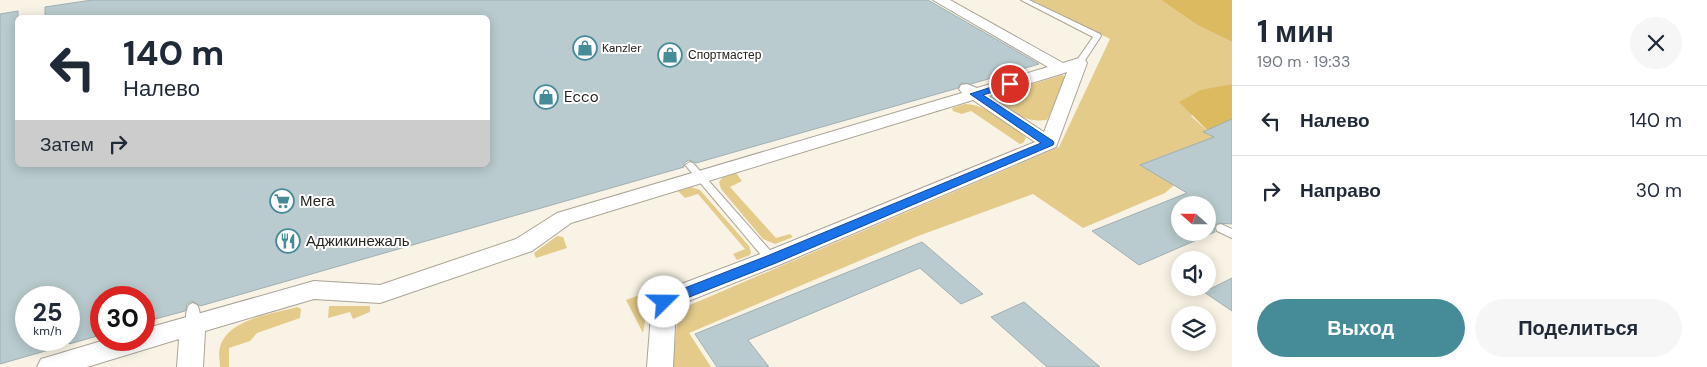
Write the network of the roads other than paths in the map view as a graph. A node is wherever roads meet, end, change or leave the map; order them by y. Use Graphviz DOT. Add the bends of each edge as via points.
graph roads {
  1 [pos="1024,0"];
  2 [pos="949,7"];
  3 [pos="1071,66"];
  4 [pos="969,90"];
  5 [pos="1049,143"];
  6 [pos="696,171"];
  7 [pos="1221,228"];
  8 [pos="1232,234"];
  9 [pos="771,259"];
  10 [pos="193,317"];
  11 [pos="155,334"];
  12 [pos="105,351"];
  13 [pos="50,367"];
  14 [pos="190,367"];
  15 [pos="660,367"];
  1 -- 3 [label="lane" via="1098,36"];
  2 -- 3 [label="street"];
  3 -- 4 [label="street"];
  3 -- 5 [label="street"];
  4 -- 5 [label="street"];
  4 -- 6 [label="street"];
  5 -- 9 [label="street"];
  6 -- 9 [label="lane"];
  6 -- 10 [label="street" via="564,218 524,245 380,294 314,290"];
  7 -- 8 [label="lane"];
  9 -- 15 [label="street" via="664,302"];
  10 -- 11 [label="street"];
  10 -- 14 [label="street"];
  12 -- 13 [label="street"];
}
